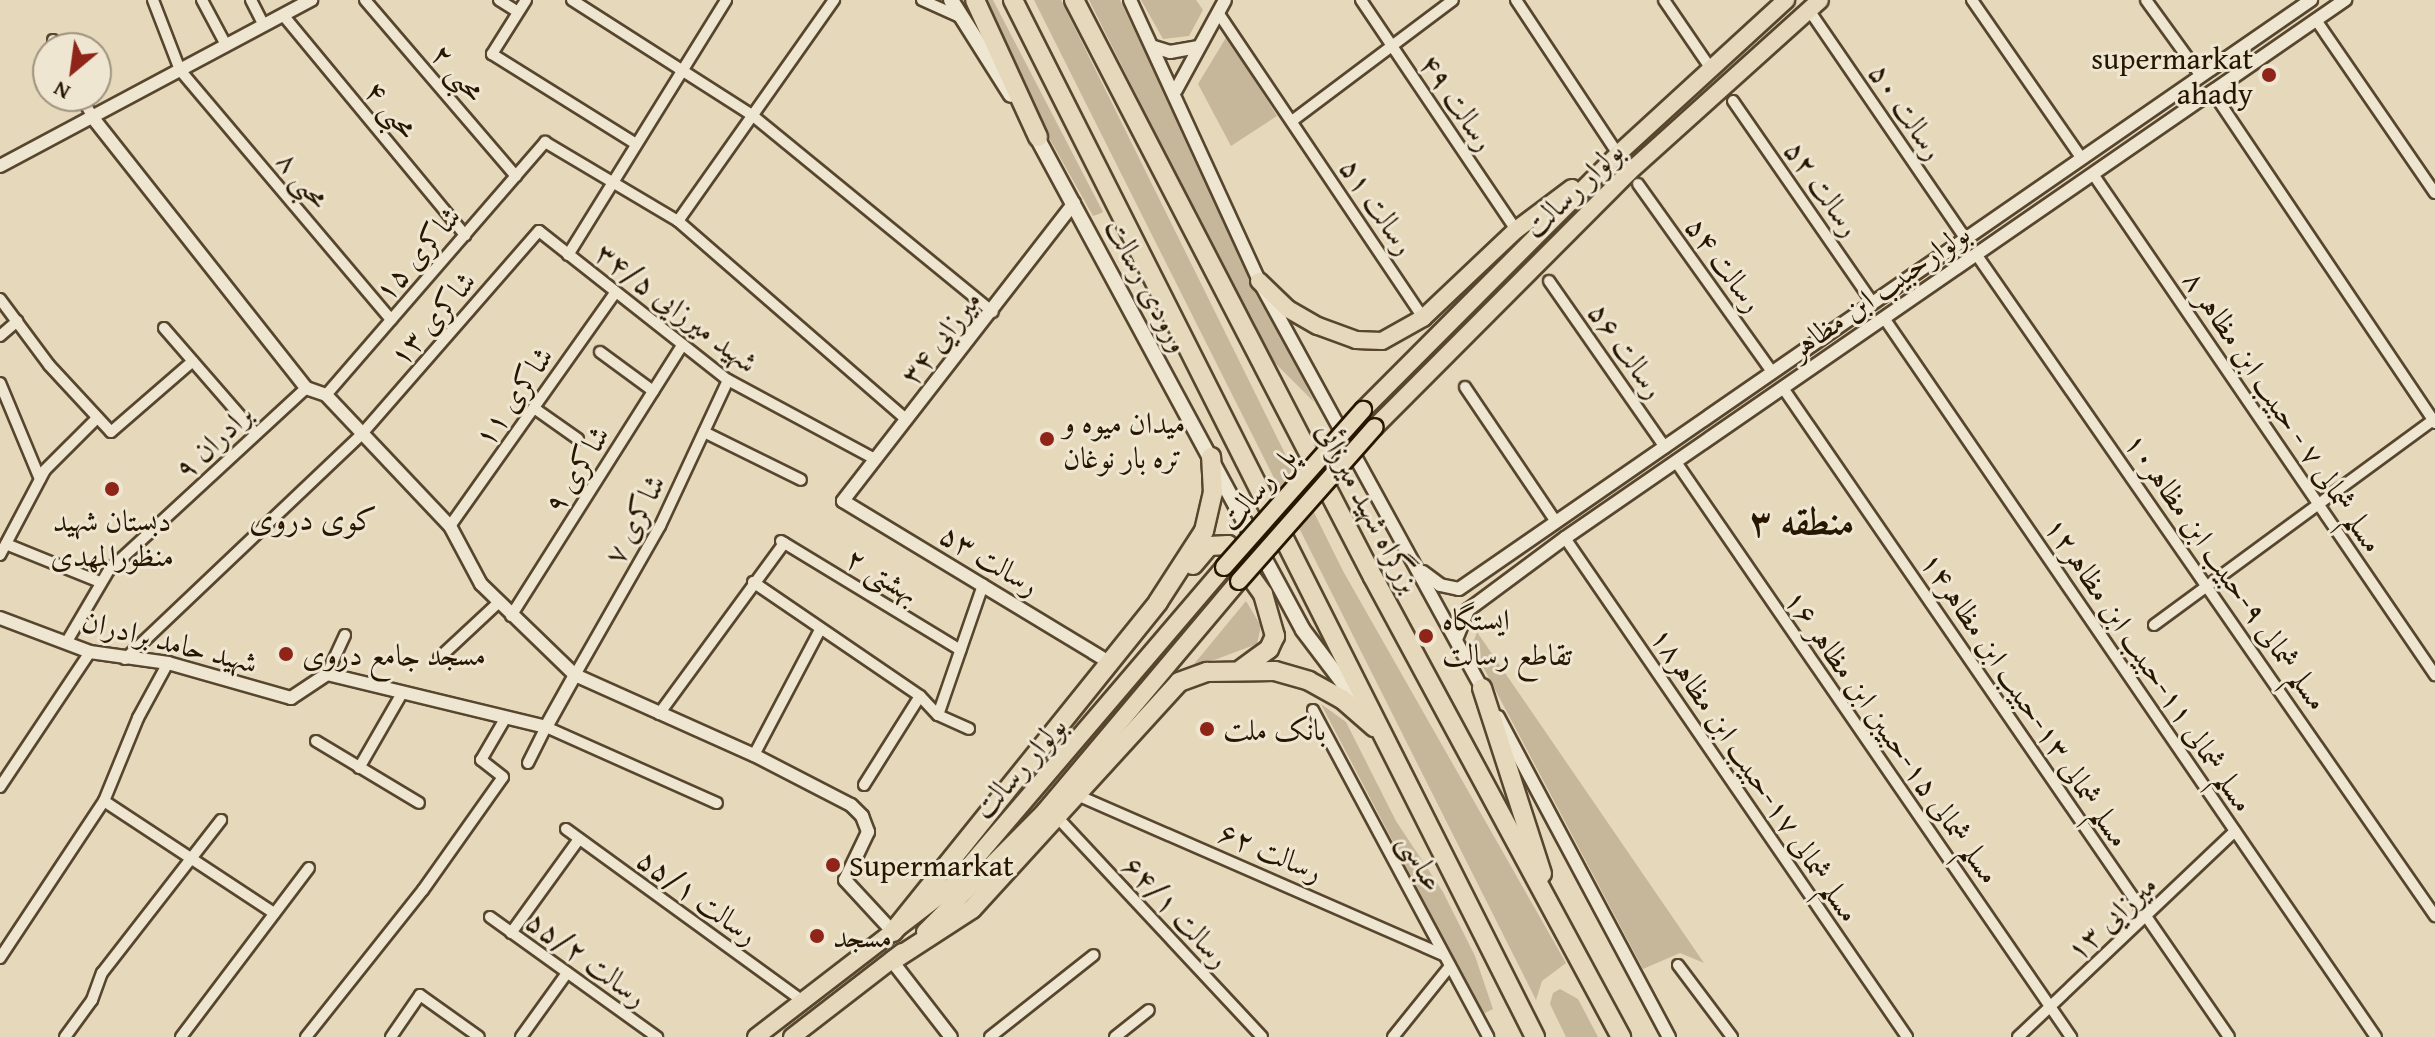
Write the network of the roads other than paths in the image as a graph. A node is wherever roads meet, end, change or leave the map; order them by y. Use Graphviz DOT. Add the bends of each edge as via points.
graph roads {
  1 [pos="153,0"];
  2 [pos="202,0"];
  3 [pos="251,0"];
  4 [pos="311,0"];
  5 [pos="365,0"];
  6 [pos="499,0"];
  7 [pos="526,0"];
  8 [pos="572,0"];
  9 [pos="726,0"];
  10 [pos="834,0"];
  11 [pos="922,0"];
  12 [pos="951,0"];
  13 [pos="975,0"];
  14 [pos="1013,0"];
  15 [pos="1074,0"];
  16 [pos="1130,0"];
  17 [pos="1225,0"];
  18 [pos="1361,0"];
  19 [pos="1453,0"];
  20 [pos="1516,0"];
  21 [pos="1664,0"];
  22 [pos="1786,0"];
  23 [pos="1972,0"];
  24 [pos="2146,0"];
  25 [pos="2345,0"];
  26 [pos="2306,2"];
  27 [pos="1814,5"];
  28 [pos="518,12"];
  29 [pos="1219,14"];
  30 [pos="283,15"];
  31 [pos="962,18"];
  32 [pos="2316,20"];
  33 [pos="264,25"];
  34 [pos="226,45"];
  35 [pos="1391,46"];
  36 [pos="1154,47"];
  37 [pos="1199,47"];
  38 [pos="1711,69"];
  39 [pos="180,70"];
  40 [pos="681,71"];
  41 [pos="2201,76"];
  42 [pos="1176,90"];
  43 [pos="2212,91"];
  44 [pos="1733,101"];
  45 [pos="90,112"];
  46 [pos="752,115"];
  47 [pos="93,118"];
  48 [pos="1292,121"];
  49 [pos="1038,137"];
  50 [pos="636,144"];
  51 [pos="1618,154"];
  52 [pos="2082,159"];
  53 [pos="1,163"];
  54 [pos="2093,174"];
  55 [pos="516,176"];
  56 [pos="614,179"];
  57 [pos="1638,184"];
  58 [pos="2435,193"];
  59 [pos="1074,203"];
  60 [pos="678,221"];
  61 [pos="1516,230"];
  62 [pos="539,231"];
  63 [pos="465,235"];
  64 [pos="1966,239"];
  65 [pos="1976,254"];
  66 [pos="568,255"];
  67 [pos="1259,281"];
  68 [pos="1549,281"];
  69 [pos="615,293"];
  70 [pos="0,299"];
  71 [pos="1873,303"];
  72 [pos="993,312"];
  73 [pos="1423,318"];
  74 [pos="1884,318"];
  75 [pos="391,320"];
  76 [pos="17,321"];
  77 [pos="164,328"];
  78 [pos="0,336"];
  79 [pos="681,347"];
  80 [pos="600,352"];
  81 [pos="193,361"];
  82 [pos="1773,373"];
  83 [pos="728,380"];
  84 [pos="0,383"];
  85 [pos="1465,387"];
  86 [pos="306,388"];
  87 [pos="1783,388"];
  88 [pos="653,391"];
  89 [pos="326,395"];
  90 [pos="534,408"];
  91 [pos="1363,410"];
  92 [pos="97,418"];
  93 [pos="907,420"];
  94 [pos="2434,422"];
  95 [pos="1375,427"];
  96 [pos="704,432"];
  97 [pos="256,434"];
  98 [pos="360,436"];
  99 [pos="578,439"];
  100 [pos="1665,447"];
  101 [pos="1211,457"];
  102 [pos="875,459"];
  103 [pos="1676,462"];
  104 [pos="40,479"];
  105 [pos="801,480"];
  106 [pos="843,501"];
  107 [pos="2319,505"];
  108 [pos="1556,522"];
  109 [pos="450,526"];
  110 [pos="1565,538"];
  111 [pos="6,544"];
  112 [pos="0,555"];
  113 [pos="1224,567"];
  114 [pos="1419,569"];
  115 [pos="1239,581"];
  116 [pos="100,582"];
  117 [pos="753,582"];
  118 [pos="983,585"];
  119 [pos="2210,587"];
  120 [pos="1459,589"];
  121 [pos="1158,602"];
  122 [pos="497,604"];
  123 [pos="1468,610"];
  124 [pos="511,616"];
  125 [pos="0,618"];
  126 [pos="2154,625"];
  127 [pos="820,630"];
  128 [pos="345,635"];
  129 [pos="1457,637"];
  130 [pos="66,643"];
  131 [pos="960,650"];
  132 [pos="90,652"];
  133 [pos="439,658"];
  134 [pos="125,659"];
  135 [pos="1109,662"];
  136 [pos="168,663"];
  137 [pos="1241,669"];
  138 [pos="327,674"];
  139 [pos="575,675"];
  140 [pos="2435,675"];
  141 [pos="1482,688"];
  142 [pos="401,695"];
  143 [pos="920,696"];
  144 [pos="1313,710"];
  145 [pos="659,714"];
  146 [pos="938,715"];
  147 [pos="505,719"];
  148 [pos="546,727"];
  149 [pos="969,729"];
  150 [pos="1380,732"];
  151 [pos="316,741"];
  152 [pos="754,755"];
  153 [pos="528,763"];
  154 [pos="359,768"];
  155 [pos="864,785"];
  156 [pos="0,787"];
  157 [pos="1077,795"];
  158 [pos="104,801"];
  159 [pos="419,803"];
  160 [pos="717,803"];
  161 [pos="1058,818"];
  162 [pos="221,820"];
  163 [pos="566,829"];
  164 [pos="2235,831"];
  165 [pos="579,839"];
  166 [pos="192,858"];
  167 [pos="309,868"];
  168 [pos="274,913"];
  169 [pos="2435,916"];
  170 [pos="490,917"];
  171 [pos="2147,918"];
  172 [pos="1558,923"];
  173 [pos="893,932"];
  174 [pos="511,933"];
  175 [pos="1094,955"];
  176 [pos="1444,955"];
  177 [pos="0,958"];
  178 [pos="892,961"];
  179 [pos="1678,965"];
  180 [pos="1450,966"];
  181 [pos="567,973"];
  182 [pos="803,1001"];
  183 [pos="2050,1006"];
  184 [pos="1149,1010"];
  185 [pos="65,1037"];
  186 [pos="181,1037"];
  187 [pos="306,1037"];
  188 [pos="391,1037"];
  189 [pos="479,1037"];
  190 [pos="521,1037"];
  191 [pos="657,1037"];
  192 [pos="756,1037"];
  193 [pos="792,1037"];
  194 [pos="951,1037"];
  195 [pos="990,1037"];
  196 [pos="1115,1037"];
  197 [pos="1262,1037"];
  198 [pos="1393,1037"];
  199 [pos="1488,1037"];
  200 [pos="1535,1037"];
  201 [pos="1621,1037"];
  202 [pos="1669,1037"];
  203 [pos="1732,1037"];
  204 [pos="1907,1037"];
  205 [pos="2018,1037"];
  206 [pos="2071,1037"];
  207 [pos="2229,1037"];
  208 [pos="2376,1037"];
  1 -- 39 [label="street, محبی ۸"];
  2 -- 34 [label="street"];
  3 -- 33 [label="street"];
  4 -- 30 [label="street"];
  5 -- 55 [label="street, محبی ۲"];
  6 -- 28 [label="street"];
  7 -- 28 [label="street"];
  8 -- 40 [label="street"];
  9 -- 40 [label="street"];
  10 -- 46 [label="street"];
  11 -- 31 [label="street"];
  12 -- 31 [label="main road, ورودی رسالت"];
  13 -- 49 [label="highway"];
  14 -- 150 [label="highway"];
  15 -- 172 [label="highway, بزرگراه شهید میرزائی"];
  16 -- 36 [label="street"];
  17 -- 29 [label="street"];
  18 -- 35 [label="street, رسالت ۴۹"];
  19 -- 35 [label="street"];
  20 -- 51 [label="street"];
  21 -- 38 [label="street"];
  22 -- 38 [label="main road, بولوار رسالت"];
  23 -- 52 [label="street"];
  24 -- 41 [label="street"];
  25 -- 32 [label="street, بولوارحبیب ابن مظاهر"];
  26 -- 41 [label="street, بولوارحبیب ابن مظاهر"];
  27 -- 64 [label="street, رسالت ۵۰"];
  27 -- 95 [label="main road, بولوار رسالت" via="1628,173"];
  28 -- 50 [label="street" via="492,54"];
  29 -- 37 [label="street"];
  29 -- 48 [label="street, رسالت ۵۱"];
  30 -- 33 [label="street"];
  30 -- 63 [label="street, محبی ۴"];
  31 -- 49 [label="main road, ورودی رسالت"];
  32 -- 43 [label="street, بولوارحبیب ابن مظاهر"];
  32 -- 58 [label="street"];
  33 -- 34 [label="street"];
  34 -- 39 [label="street"];
  35 -- 48 [label="street"];
  35 -- 61 [label="street, رسالت ۴۹"];
  36 -- 37 [label="street" via="1170,52"];
  36 -- 42 [label="street"];
  37 -- 42 [label="street"];
  38 -- 51 [label="main road, بولوار رسالت"];
  39 -- 47 [label="street"];
  39 -- 75 [label="street, محبی ۸"];
  40 -- 46 [label="street"];
  40 -- 50 [label="street"];
  41 -- 43 [label="street"];
  41 -- 52 [label="street, بولوارحبیب ابن مظاهر"];
  42 -- 67 [label="street"];
  43 -- 54 [label="street, بولوارحبیب ابن مظاهر"];
  43 -- 94 [label="street"];
  44 -- 71 [label="street, رسالت ۵۲"];
  45 -- 47 [label="street"];
  46 -- 60 [label="street"];
  46 -- 72 [label="street"];
  47 -- 53 [label="street"];
  47 -- 86 [label="street"];
  48 -- 73 [label="street, رسالت ۵۱"];
  49 -- 59 [label="main road, ورودی رسالت"];
  50 -- 56 [label="street"];
  51 -- 61 [label="main road"];
  51 -- 91 [label="main road, بولوار رسالت"];
  52 -- 64 [label="street, بولوارحبیب ابن مظاهر"];
  54 -- 65 [label="street, بولوارحبیب ابن مظاهر"];
  54 -- 107 [label="street, مسلم شمالی ۷ - حبیب ابن مظاهر ۸"];
  55 -- 56 [label="street, شاکری ۱۵" via="545,142"];
  55 -- 63 [label="street, شاکری ۱۵"];
  56 -- 60 [label="street"];
  56 -- 66 [label="street"];
  57 -- 82 [label="street, رسالت ۵۴"];
  59 -- 72 [label="street, میرزایی ۳۴"];
  59 -- 101 [label="main road, ورودی رسالت"];
  60 -- 93 [label="street"];
  61 -- 73 [label="main road"];
  62 -- 66 [label="street, شهید میرزایی ۳۴/۵"];
  62 -- 98 [label="street, شاکری ۱۳"];
  63 -- 75 [label="street, شاکری ۱۵"];
  64 -- 71 [label="street, بولوارحبیب ابن مظاهر"];
  65 -- 74 [label="street, بولوارحبیب ابن مظاهر"];
  65 -- 119 [label="street, مسلم شمالی ۹-حبیب ابن مظاهر۱۰"];
  66 -- 69 [label="street, شهید میرزایی ۳۴/۵"];
  67 -- 73 [label="main road" via="1302,319 1356,340 1382,341"];
  67 -- 114 [label="street"];
  68 -- 100 [label="street, رسالت ۵۶"];
  69 -- 79 [label="street, شهید میرزایی ۳۴/۵"];
  69 -- 90 [label="street, شاکری ۱۱"];
  70 -- 76 [label="street"];
  71 -- 82 [label="street, بولوارحبیب ابن مظاهر"];
  72 -- 93 [label="street, میرزایی ۳۴"];
  74 -- 87 [label="street, بولوارحبیب ابن مظاهر"];
  74 -- 164 [label="street, مسلم شمالی ۱۱-حبیب ابن مظاهر۱۲"];
  75 -- 89 [label="street, شاکری ۱۵"];
  76 -- 78 [label="street"];
  76 -- 92 [label="street"];
  77 -- 81 [label="street"];
  79 -- 83 [label="street, شهید میرزایی ۳۴/۵"];
  79 -- 88 [label="street, شاکری ۹"];
  80 -- 88 [label="street"];
  81 -- 92 [label="street" via="111,432"];
  81 -- 97 [label="street"];
  82 -- 100 [label="street, بولوارحبیب ابن مظاهر"];
  83 -- 96 [label="street, شاکری ۷"];
  83 -- 102 [label="street, شهید میرزایی ۳۴/۵"];
  84 -- 104 [label="street"];
  85 -- 108 [label="street"];
  86 -- 89 [label="street"];
  86 -- 97 [label="street, برادران ۹"];
  87 -- 103 [label="street, بولوارحبیب ابن مظاهر"];
  87 -- 171 [label="street, مسلم شمالی ۱۳-حبیب ابن مظاهر۱۴"];
  88 -- 124 [label="street, شاکری ۹"];
  89 -- 98 [label="street"];
  90 -- 99 [label="street"];
  90 -- 109 [label="street, شاکری ۱۱"];
  91 -- 113 [label="main road, پل رسالت, bridge"];
  92 -- 104 [label="street"];
  93 -- 102 [label="street, میرزایی ۳۴"];
  94 -- 107 [label="street"];
  95 -- 115 [label="main road, پل رسالت, bridge"];
  96 -- 105 [label="street"];
  96 -- 139 [label="street, شاکری ۷" via="660,526"];
  97 -- 116 [label="street, برادران ۹"];
  98 -- 109 [label="street"];
  98 -- 134 [label="street, شاکری ۱۳"];
  100 -- 103 [label="street"];
  100 -- 108 [label="street, بولوارحبیب ابن مظاهر"];
  101 -- 121 [label="highway" via="1213,493 1204,531"];
  101 -- 150 [label="main road, ورودی رسالت" via="1303,630"];
  102 -- 106 [label="street, میرزایی ۳۴"];
  103 -- 110 [label="street, بولوارحبیب ابن مظاهر"];
  103 -- 183 [label="street, مسلم شمالی ۱۵-حبیبن ابن مظاهر ۱۶"];
  104 -- 111 [label="street"];
  106 -- 118 [label="street, رسالت ۵۳"];
  107 -- 119 [label="street"];
  107 -- 140 [label="street, مسلم شمالی ۷ - حبیب ابن مظاهر ۸"];
  108 -- 120 [label="street, بولوارحبیب ابن مظاهر"];
  109 -- 122 [label="street"];
  110 -- 123 [label="street, بولوارحبیب ابن مظاهر"];
  110 -- 204 [label="street, مسلم شمالی ۱۷-حبیب ابن مظاهر۱۸"];
  111 -- 112 [label="street"];
  111 -- 116 [label="street"];
  113 -- 173 [label="main road, بولوار رسالت" via="952,886"];
  114 -- 120 [label="street" via="1440,585"];
  114 -- 129 [label="street"];
  115 -- 178 [label="main road, بولوار رسالت" via="1045,811 964,898"];
  116 -- 130 [label="street, برادران ۹"];
  117 -- 127 [label="street"];
  117 -- 131 [label="street, بهشتی ۲" via="782,542"];
  117 -- 145 [label="street"];
  118 -- 131 [label="street"];
  118 -- 135 [label="street, رسالت ۵۳"];
  119 -- 126 [label="street"];
  119 -- 169 [label="street, مسلم شمالی ۹-حبیب ابن مظاهر۱۰"];
  120 -- 123 [label="street" via="1458,602"];
  121 -- 135 [label="highway"];
  121 -- 137 [label="highway" via="1209,546 1228,545 1263,594 1275,636 1269,649"];
  122 -- 124 [label="street"];
  122 -- 133 [label="street"];
  123 -- 129 [label="street"];
  124 -- 139 [label="street"];
  125 -- 130 [label="street, شهید حامد برادران"];
  127 -- 143 [label="street"];
  127 -- 152 [label="street"];
  128 -- 138 [label="street"];
  129 -- 141 [label="street"];
  130 -- 132 [label="street, شهید حامد برادران"];
  131 -- 146 [label="street"];
  132 -- 134 [label="street, شهید حامد برادران"];
  132 -- 156 [label="street"];
  134 -- 136 [label="street, شهید حامد برادران"];
  135 -- 173 [label="highway"];
  136 -- 138 [label="street, شهید حامد برادران" via="291,698"];
  136 -- 158 [label="street" via="138,718"];
  137 -- 150 [label="highway" via="1309,681 1342,699"];
  137 -- 157 [label="highway" via="1179,682"];
  138 -- 142 [label="street"];
  139 -- 145 [label="street"];
  139 -- 148 [label="street"];
  141 -- 172 [label="highway"];
  141 -- 202 [label="street"];
  142 -- 147 [label="street"];
  142 -- 154 [label="street"];
  143 -- 146 [label="street"];
  143 -- 155 [label="street"];
  144 -- 176 [label="street, عباسی"];
  145 -- 152 [label="street"];
  146 -- 149 [label="street"];
  147 -- 148 [label="street"];
  147 -- 187 [label="street" via="481,760 503,777 423,890"];
  148 -- 153 [label="street"];
  148 -- 160 [label="street"];
  150 -- 200 [label="highway"];
  151 -- 154 [label="street"];
  152 -- 173 [label="street" via="851,805 862,816 868,832 845,880"];
  154 -- 159 [label="street"];
  157 -- 161 [label="highway"];
  157 -- 176 [label="street, رسالت ۶۲"];
  158 -- 166 [label="street"];
  158 -- 177 [label="street"];
  161 -- 178 [label="highway" via="972,909"];
  161 -- 197 [label="street, رسالت ۶۴/۱"];
  162 -- 166 [label="street"];
  163 -- 165 [label="street, رسالت ۵۵/۱"];
  164 -- 171 [label="street, میرزایی ۱۳"];
  164 -- 208 [label="street, مسلم شمالی ۱۱-حبیب ابن مظاهر۱۲"];
  165 -- 174 [label="street"];
  165 -- 182 [label="street, رسالت ۵۵/۱"];
  166 -- 168 [label="street"];
  166 -- 185 [label="street" via="102,973 92,1000"];
  167 -- 168 [label="street"];
  168 -- 186 [label="street"];
  170 -- 174 [label="street, رسالت ۵۵/۲"];
  171 -- 183 [label="street, میرزایی ۱۳"];
  171 -- 207 [label="street, مسلم شمالی ۱۳-حبیب ابن مظاهر۱۴"];
  172 -- 201 [label="highway, بزرگراه شهید میرزائی"];
  173 -- 182 [label="main road, بولوار رسالت"];
  174 -- 181 [label="street, رسالت ۵۵/۲"];
  175 -- 195 [label="street"];
  176 -- 180 [label="street, عباسی"];
  178 -- 193 [label="main road, بولوار رسالت"];
  178 -- 194 [label="street"];
  179 -- 203 [label="street"];
  180 -- 198 [label="street"];
  180 -- 199 [label="street, عباسی"];
  181 -- 190 [label="street"];
  181 -- 191 [label="street, رسالت ۵۵/۲"];
  182 -- 192 [label="main road, بولوار رسالت"];
  183 -- 205 [label="street, میرزایی ۱۳"];
  183 -- 206 [label="street, مسلم شمالی ۱۵-حبیبن ابن مظاهر ۱۶"];
  184 -- 196 [label="street"];
  188 -- 189 [label="street" via="420,995"];
}
